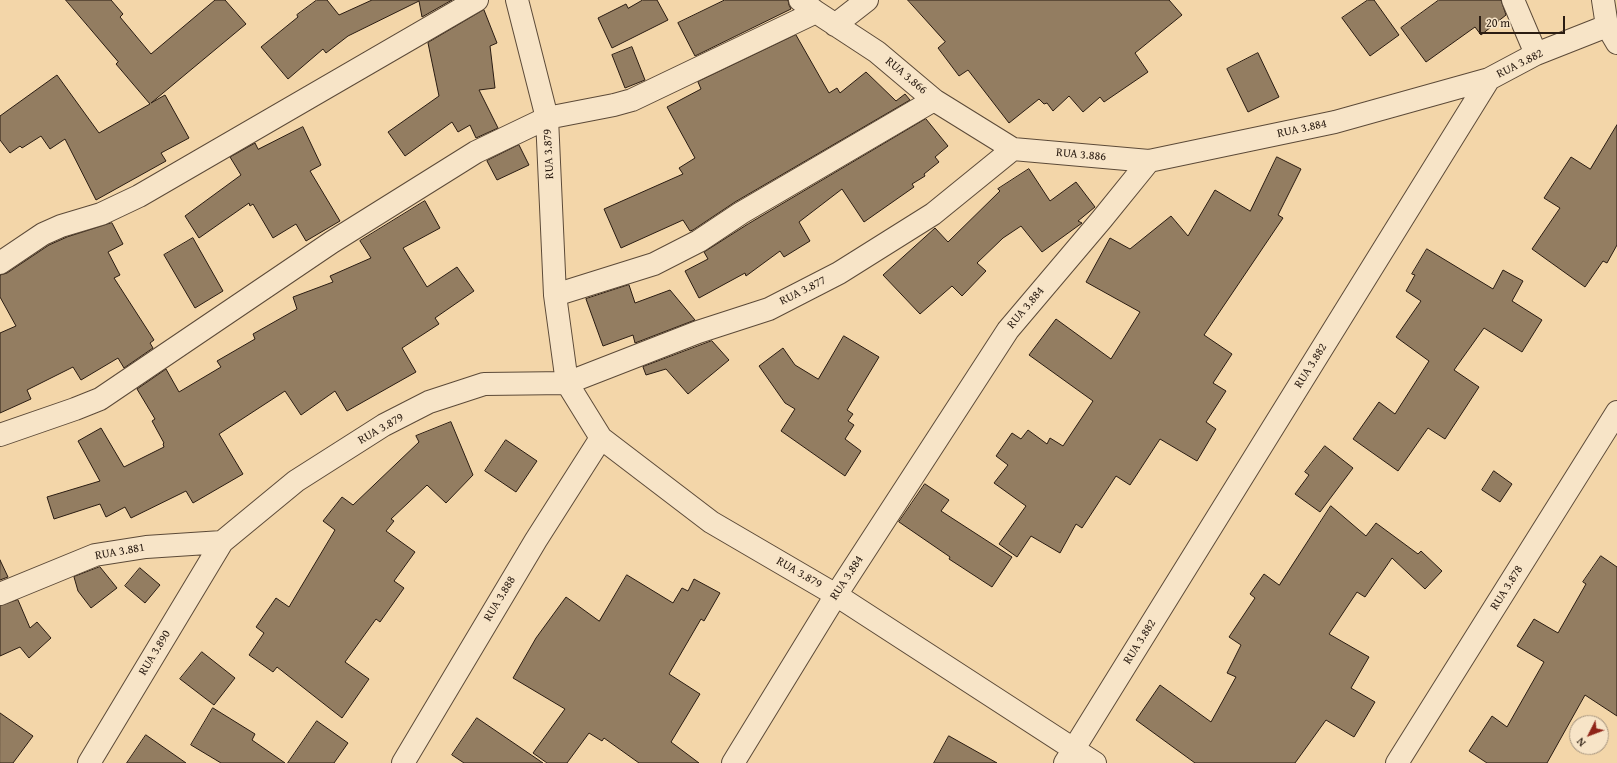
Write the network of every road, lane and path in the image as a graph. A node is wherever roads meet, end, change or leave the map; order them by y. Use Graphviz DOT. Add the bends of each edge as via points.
graph roads {
  1 [pos="477,0"];
  2 [pos="517,0"];
  3 [pos="867,0"];
  4 [pos="1513,0"];
  5 [pos="1603,0"];
  6 [pos="808,6"];
  7 [pos="836,25"];
  8 [pos="1612,34"];
  9 [pos="1536,54"];
  10 [pos="1489,79"];
  11 [pos="934,100"];
  12 [pos="547,118"];
  13 [pos="1013,150"];
  14 [pos="1149,161"];
  15 [pos="0,263"];
  16 [pos="555,295"];
  17 [pos="567,383"];
  18 [pos="1617,412"];
  19 [pos="0,436"];
  20 [pos="601,438"];
  21 [pos="222,542"];
  22 [pos="0,594"];
  23 [pos="836,595"];
  24 [pos="1070,756"];
  25 [pos="89,763"];
  26 [pos="403,763"];
  27 [pos="732,763"];
  28 [pos="1095,763"];
  29 [pos="1397,763"];
  1 -- 15 [label="street" via="139,196 101,214 43,234"];
  2 -- 12 [label="street, RUA 3.879"];
  3 -- 7 [label="street"];
  4 -- 9 [label="street"];
  5 -- 8 [label="street"];
  6 -- 7 [label="street, RUA 3.866"];
  6 -- 12 [label="street" via="632,100"];
  7 -- 11 [label="street, RUA 3.866" via="876,52"];
  8 -- 9 [label="street, RUA 3.882"];
  9 -- 10 [label="street, RUA 3.882"];
  10 -- 14 [label="street, RUA 3.884" via="1335,122"];
  10 -- 24 [label="street, RUA 3.882"];
  11 -- 13 [label="street, RUA 3.866"];
  11 -- 16 [label="street" via="741,213 699,241 654,264"];
  12 -- 16 [label="street, RUA 3.879"];
  12 -- 19 [label="street" via="476,152 332,242 100,399"];
  13 -- 14 [label="street, RUA 3.886"];
  13 -- 17 [label="street, RUA 3.877" via="933,214 839,273 769,309 698,332"];
  14 -- 23 [label="street, RUA 3.884" via="1008,330"];
  16 -- 17 [label="street, RUA 3.879"];
  17 -- 20 [label="street, RUA 3.879"];
  17 -- 21 [label="street, RUA 3.879" via="484,384 429,402 384,425 296,481"];
  18 -- 29 [label="street, RUA 3.878"];
  20 -- 23 [label="street, RUA 3.879" via="711,522"];
  20 -- 26 [label="street, RUA 3.888" via="536,540"];
  21 -- 22 [label="street, RUA 3.881" via="146,547 95,555"];
  21 -- 25 [label="street, RUA 3.890"];
  23 -- 24 [label="street, RUA 3.879"];
  23 -- 27 [label="street, RUA 3.884"];
  24 -- 28 [label="street, RUA 3.879"];
}
